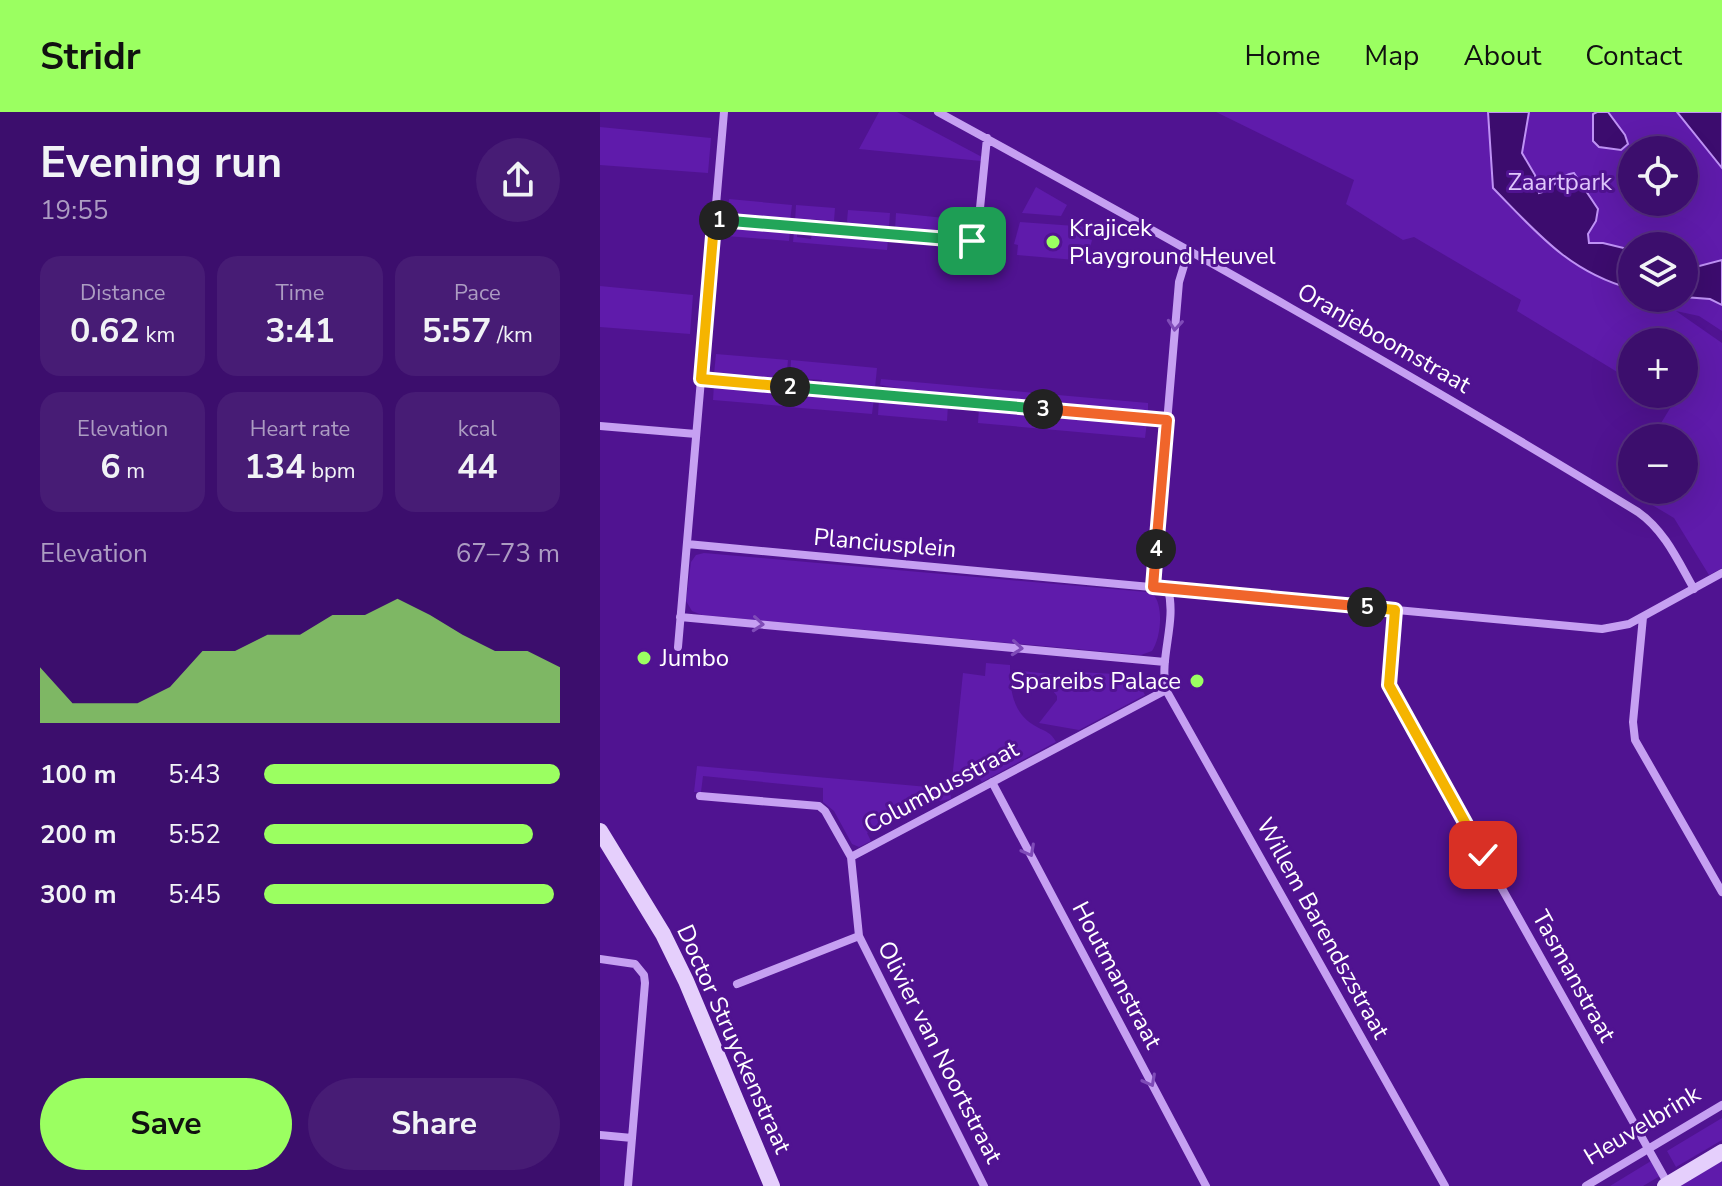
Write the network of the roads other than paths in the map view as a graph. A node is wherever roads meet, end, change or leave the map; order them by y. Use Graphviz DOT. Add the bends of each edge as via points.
graph roads {
  1 [pos="724,112"];
  2 [pos="938,112"];
  3 [pos="987,138"];
  4 [pos="715,219"];
  5 [pos="1189,249"];
  6 [pos="701,379"];
  7 [pos="1167,420"];
  8 [pos="600,426"];
  9 [pos="696,434"];
  10 [pos="687,544"];
  11 [pos="1722,573"];
  12 [pos="1153,587"];
  13 [pos="1168,589"];
  14 [pos="1694,589"];
  15 [pos="1395,610"];
  16 [pos="680,617"];
  17 [pos="1643,617"];
  18 [pos="678,647"];
  19 [pos="1165,662"];
  20 [pos="1166,690"];
  21 [pos="992,782"];
  22 [pos="700,796"];
  23 [pos="600,831"];
  24 [pos="851,857"];
  25 [pos="1722,892"];
  26 [pos="859,936"];
  27 [pos="600,959"];
  28 [pos="737,984"];
  29 [pos="1722,1105"];
  30 [pos="600,1135"];
  31 [pos="632,1138"];
  32 [pos="1648,1150"];
  33 [pos="1722,1152"];
  34 [pos="1666,1185"];
  35 [pos="628,1186"];
  36 [pos="772,1186"];
  37 [pos="984,1186"];
  38 [pos="1206,1186"];
  39 [pos="1445,1186"];
  40 [pos="1586,1186"];
  1 -- 4 [label="street"];
  2 -- 3 [label="street, Oranjeboomstraat"];
  3 -- 4 [label="street" via="977,238 972,241"];
  3 -- 5 [label="street, Oranjeboomstraat"];
  4 -- 6 [label="street"];
  5 -- 7 [label="street, one-way" via="1179,282"];
  5 -- 14 [label="street, Oranjeboomstraat" via="1638,512 1663,536"];
  6 -- 7 [label="street"];
  6 -- 9 [label="street"];
  7 -- 12 [label="street"];
  8 -- 9 [label="street"];
  9 -- 10 [label="street"];
  10 -- 12 [label="street, Planciusplein"];
  10 -- 16 [label="street"];
  11 -- 14 [label="street, Planciusplein"];
  12 -- 13 [label="street, Planciusplein"];
  13 -- 15 [label="street, Planciusplein"];
  13 -- 19 [label="street"];
  14 -- 17 [label="street, Planciusplein"];
  15 -- 17 [label="street, Planciusplein" via="1602,629"];
  15 -- 32 [label="street, Tasmanstraat" via="1391,691"];
  16 -- 18 [label="street"];
  16 -- 19 [label="street, one-way"];
  17 -- 25 [label="street" via="1635,740"];
  19 -- 20 [label="street"];
  20 -- 21 [label="street, Columbusstraat"];
  20 -- 39 [label="street, Willem Barendszstraat"];
  21 -- 24 [label="street, Columbusstraat"];
  21 -- 38 [label="street, Houtmanstraat, one-way"];
  22 -- 24 [label="street, Columbusstraat" via="819,806"];
  23 -- 36 [label="street, Doctor Struyckenstraat" via="691,990"];
  24 -- 26 [label="street"];
  26 -- 28 [label="street"];
  26 -- 37 [label="street, Olivier van Noortstraat"];
  27 -- 31 [label="street" via="629,962 644,975"];
  29 -- 32 [label="street, Heuvelbrink"];
  30 -- 31 [label="street"];
  31 -- 35 [label="street"];
  32 -- 34 [label="street, Tasmanstraat"];
  32 -- 40 [label="street, Heuvelbrink"];
  33 -- 34 [label="street"];
}
